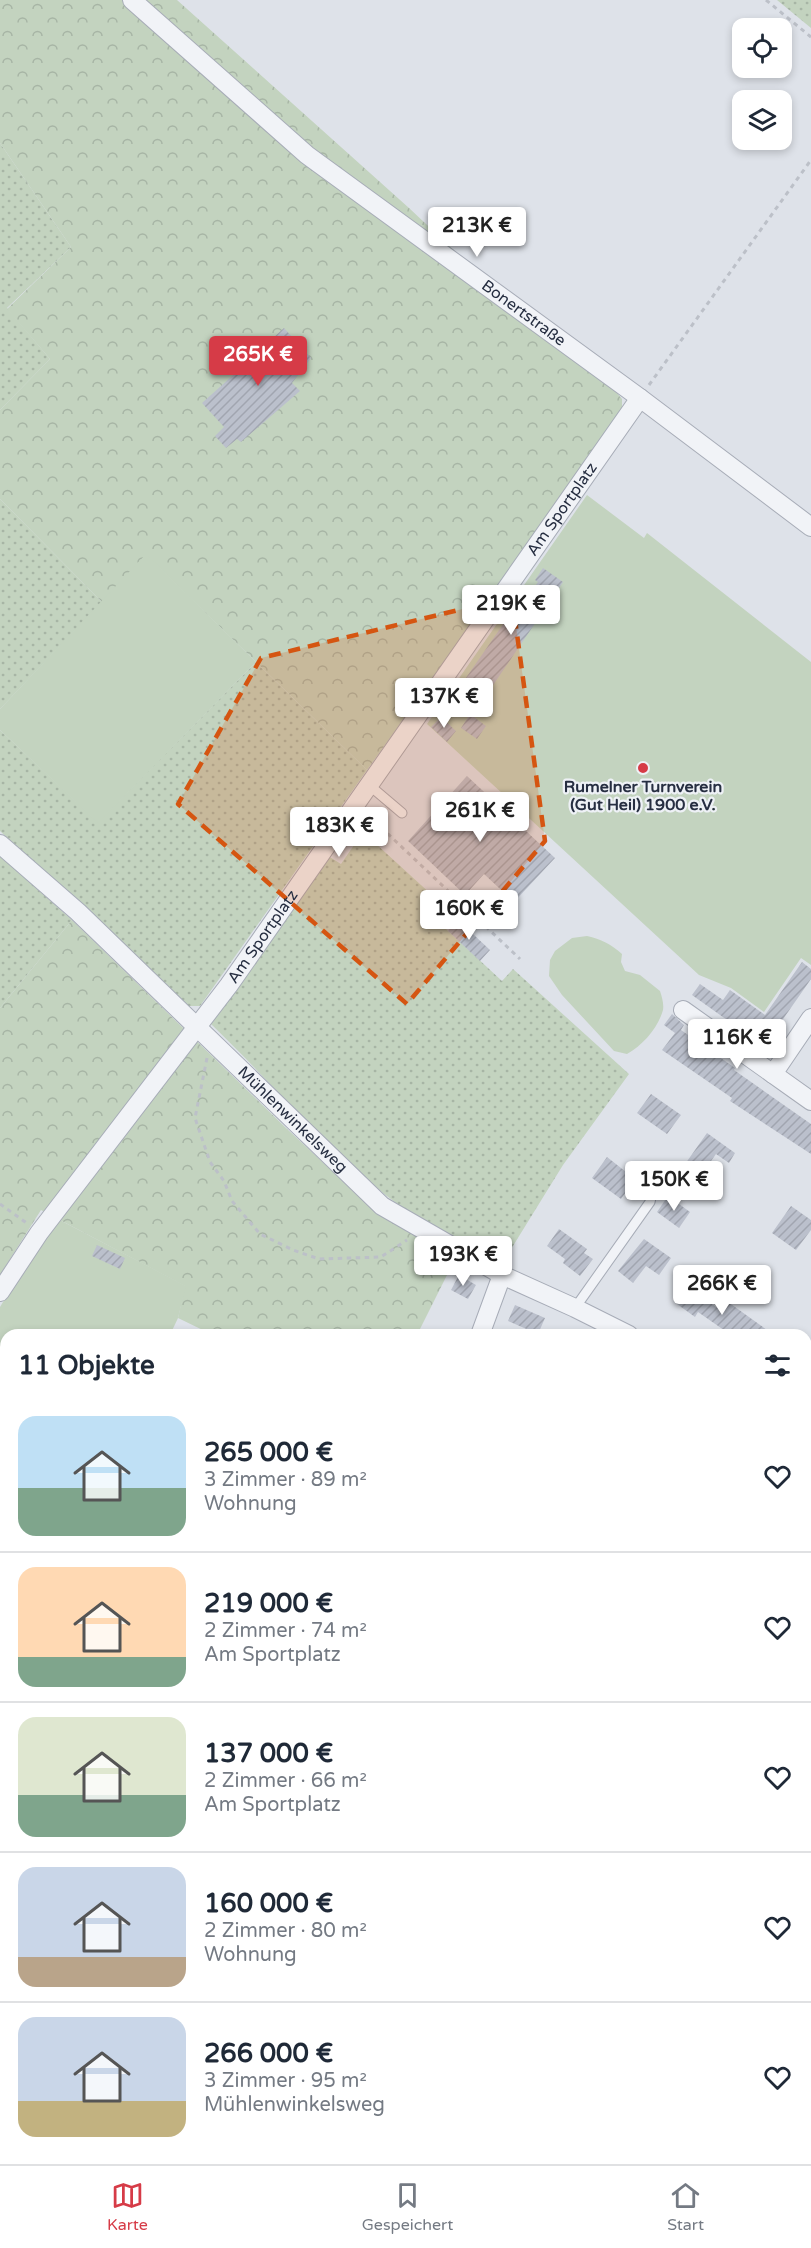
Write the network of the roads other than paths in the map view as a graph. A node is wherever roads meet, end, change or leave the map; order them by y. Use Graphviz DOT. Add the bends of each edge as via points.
graph roads {
  1 [pos="132,0"];
  2 [pos="640,398"];
  3 [pos="811,527"];
  4 [pos="369,785"];
  5 [pos="402,813"];
  6 [pos="0,844"];
  7 [pos="683,1010"];
  8 [pos="811,1018"];
  9 [pos="202,1032"];
  10 [pos="772,1074"];
  11 [pos="811,1101"];
  12 [pos="653,1188"];
  13 [pos="502,1275"];
  14 [pos="0,1292"];
  15 [pos="576,1308"];
  16 [pos="482,1329"];
  17 [pos="617,1329"];
  1 -- 2 [label="street, Bonertstraße" via="307,154"];
  2 -- 3 [label="street, Bonertstraße"];
  2 -- 4 [label="street, Am Sportplatz"];
  4 -- 5 [label="lane"];
  4 -- 9 [label="street, Am Sportplatz" via="229,985"];
  6 -- 9 [label="street, Mühlenwinkelsweg" via="78,912"];
  7 -- 10 [label="street"];
  8 -- 10 [label="street"];
  9 -- 13 [label="street, Mühlenwinkelsweg" via="382,1206"];
  9 -- 14 [label="street, Am Sportplatz" via="39,1233"];
  10 -- 11 [label="street"];
  12 -- 15 [label="lane" via="650,1202"];
  13 -- 15 [label="street, Mühlenwinkelsweg"];
  13 -- 16 [label="street"];
  15 -- 17 [label="street, Mühlenwinkelsweg"];
}
